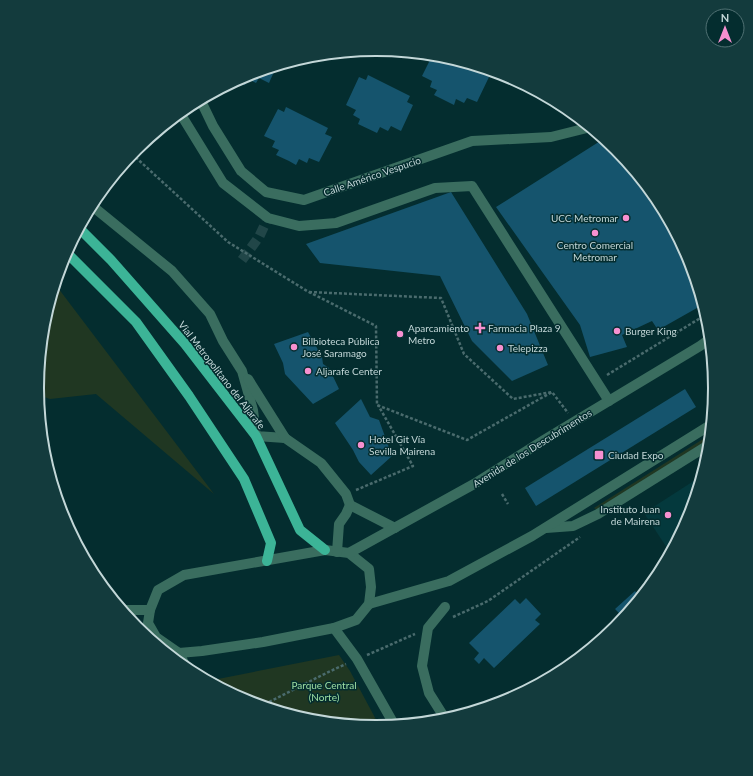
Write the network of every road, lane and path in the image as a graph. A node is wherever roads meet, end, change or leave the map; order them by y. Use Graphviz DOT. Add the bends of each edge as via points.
graph roads {
  1 [pos="203,105"];
  2 [pos="183,118"];
  3 [pos="585,129"];
  4 [pos="137,158"];
  5 [pos="96,209"];
  6 [pos="83,232"];
  7 [pos="71,257"];
  8 [pos="307,292"];
  9 [pos="702,317"];
  10 [pos="706,342"];
  11 [pos="242,371"];
  12 [pos="596,382"];
  13 [pos="552,392"];
  14 [pos="609,401"];
  15 [pos="377,405"];
  16 [pos="570,415"];
  17 [pos="706,428"];
  18 [pos="256,436"];
  19 [pos="285,438"];
  20 [pos="704,448"];
  21 [pos="346,494"];
  22 [pos="502,494"];
  23 [pos="508,504"];
  24 [pos="350,505"];
  25 [pos="395,528"];
  26 [pos="544,528"];
  27 [pos="324,550"];
  28 [pos="337,552"];
  29 [pos="349,553"];
  30 [pos="268,561"];
  31 [pos="488,601"];
  32 [pos="369,604"];
  33 [pos="445,607"];
  34 [pos="130,610"];
  35 [pos="150,610"];
  36 [pos="448,619"];
  37 [pos="334,628"];
  38 [pos="428,628"];
  39 [pos="150,631"];
  40 [pos="167,646"];
  41 [pos="179,653"];
  42 [pos="181,656"];
  43 [pos="357,659"];
  44 [pos="268,702"];
  45 [pos="442,714"];
  46 [pos="392,720"];
  1 -- 3 [label="street, Calle Américo Vespucio" via="241,171 266,192 304,200 472,141 551,137"];
  2 -- 12 [label="street" via="223,184 268,218 299,226 336,223 435,188 472,186"];
  4 -- 8 [label="path" via="228,242"];
  5 -- 11 [label="street" via="172,271 210,314"];
  6 -- 18 [label="main road, Vial Metropolitano del Aljarafe" via="185,344"];
  7 -- 30 [label="main road" via="136,322 244,479 271,543"];
  8 -- 13 [label="path" via="441,298 464,354 513,399"];
  8 -- 15 [label="path" via="376,326"];
  9 -- 12 [label="path"];
  10 -- 14 [label="street, Avenida de los Descubrimentos"];
  11 -- 18 [label="street" via="253,410"];
  11 -- 19 [label="street"];
  12 -- 14 [label="street"];
  13 -- 15 [label="path" via="468,440"];
  13 -- 16 [label="path"];
  14 -- 25 [label="street, Avenida de los Descubrimentos" via="474,484"];
  15 -- 21 [label="path" via="412,466"];
  17 -- 26 [label="street"];
  18 -- 19 [label="street"];
  18 -- 27 [label="main road, Vial Metropolitano del Aljarafe" via="300,530"];
  19 -- 21 [label="street" via="321,463"];
  20 -- 26 [label="street" via="598,514 573,526"];
  21 -- 24 [label="street"];
  22 -- 23 [label="path"];
  24 -- 25 [label="street"];
  24 -- 28 [label="street" via="339,524"];
  25 -- 29 [label="street, Avenida de los Descubrimentos"];
  26 -- 32 [label="street" via="502,554 449,581"];
  27 -- 28 [label="street"];
  27 -- 30 [label="street"];
  28 -- 29 [label="street"];
  29 -- 32 [label="street" via="368,569 372,587"];
  30 -- 35 [label="street" via="184,575 158,590"];
  31 -- 36 [label="path"];
  32 -- 37 [label="street" via="356,620"];
  33 -- 38 [label="street"];
  34 -- 35 [label="street"];
  35 -- 39 [label="street"];
  37 -- 41 [label="street" via="202,652"];
  37 -- 43 [label="street"];
  38 -- 43 [label="path"];
  38 -- 45 [label="street" via="422,666 429,693"];
  40 -- 41 [label="street"];
  41 -- 42 [label="street"];
  43 -- 44 [label="path"];
  43 -- 46 [label="street"];
}
